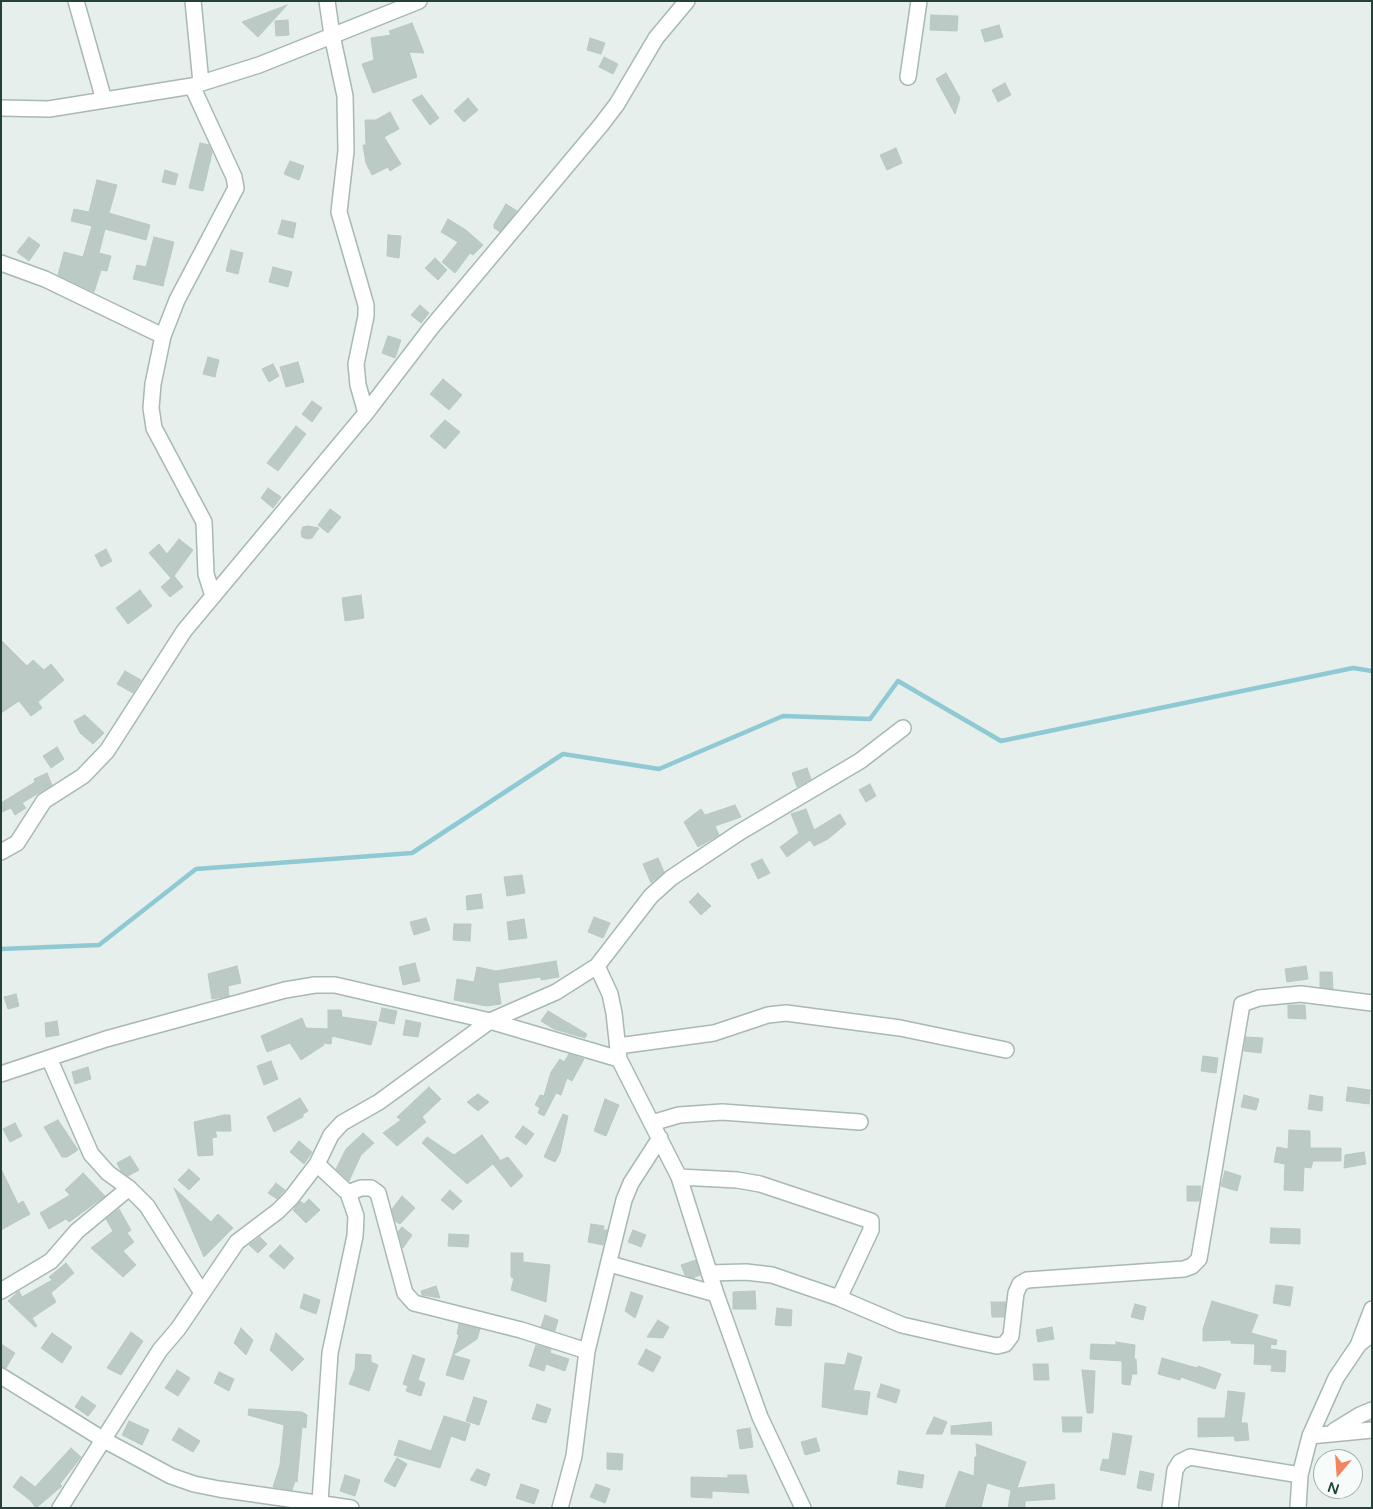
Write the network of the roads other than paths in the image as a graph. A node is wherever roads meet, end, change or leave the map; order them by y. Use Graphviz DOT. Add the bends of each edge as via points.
graph roads {
  1 [pos="76,1"];
  2 [pos="193,1"];
  3 [pos="327,1"];
  4 [pos="419,1"];
  5 [pos="687,1"];
  6 [pos="919,1"];
  7 [pos="332,35"];
  8 [pos="908,77"];
  9 [pos="196,85"];
  10 [pos="104,100"];
  11 [pos="1,108"];
  12 [pos="1,263"];
  13 [pos="163,336"];
  14 [pos="366,413"];
  15 [pos="213,596"];
  16 [pos="903,728"];
  17 [pos="1,852"];
  18 [pos="597,966"];
  19 [pos="1372,1003"];
  20 [pos="490,1021"];
  21 [pos="1006,1050"];
  22 [pos="619,1053"];
  23 [pos="49,1058"];
  24 [pos="1,1074"];
  25 [pos="860,1122"];
  26 [pos="652,1123"];
  27 [pos="660,1138"];
  28 [pos="317,1164"];
  29 [pos="679,1177"];
  30 [pos="129,1188"];
  31 [pos="348,1194"];
  32 [pos="610,1264"];
  33 [pos="709,1273"];
  34 [pos="1,1291"];
  35 [pos="202,1293"];
  36 [pos="716,1294"];
  37 [pos="839,1298"];
  38 [pos="1372,1309"];
  39 [pos="1372,1334"];
  40 [pos="1359,1344"];
  41 [pos="586,1351"];
  42 [pos="1,1376"];
  43 [pos="1372,1410"];
  44 [pos="1372,1430"];
  45 [pos="1333,1432"];
  46 [pos="1310,1436"];
  47 [pos="104,1440"];
  48 [pos="1300,1476"];
  49 [pos="320,1502"];
  50 [pos="60,1508"];
  51 [pos="350,1508"];
  52 [pos="560,1508"];
  53 [pos="802,1508"];
  54 [pos="1170,1508"];
  55 [pos="1298,1508"];
  1 -- 10 [label="street"];
  2 -- 9 [label="street"];
  3 -- 7 [label="street"];
  4 -- 7 [label="street"];
  5 -- 14 [label="street" via="656,38 601,125 431,328"];
  6 -- 8 [label="street"];
  7 -- 9 [label="street" via="259,65"];
  7 -- 14 [label="street" via="345,96 346,151 339,212 366,304 356,364"];
  9 -- 10 [label="street"];
  9 -- 13 [label="street" via="236,188 182,291"];
  10 -- 11 [label="street" via="49,109"];
  12 -- 13 [label="street" via="45,279"];
  13 -- 15 [label="street" via="153,384 151,408 154,428 204,522 206,574"];
  14 -- 15 [label="street"];
  15 -- 17 [label="street" via="168,653 107,751 83,776 44,800 17,843"];
  16 -- 18 [label="street" via="860,761 740,832 671,878 651,896"];
  18 -- 20 [label="street" via="556,992"];
  18 -- 22 [label="street" via="610,994"];
  19 -- 37 [label="street" via="1301,994 1258,998 1242,1004 1200,1259 1192,1266 1092,1277 1027,1280 1020,1284 1016,1293 1011,1336 1006,1344 997,1346 902,1325"];
  20 -- 22 [label="street"];
  20 -- 23 [label="street" via="335,985 315,985 285,990"];
  20 -- 28 [label="street" via="380,1102 342,1123 331,1135"];
  21 -- 22 [label="street" via="900,1028 786,1012 714,1033"];
  22 -- 26 [label="street"];
  23 -- 24 [label="street"];
  23 -- 30 [label="street" via="91,1154 108,1173"];
  25 -- 26 [label="street" via="722,1112 679,1115"];
  26 -- 27 [label="street"];
  27 -- 29 [label="street"];
  27 -- 32 [label="street" via="624,1200"];
  28 -- 31 [label="street"];
  28 -- 35 [label="street" via="278,1211 236,1242"];
  29 -- 33 [label="street"];
  29 -- 37 [label="street" via="760,1184 871,1220 871,1230"];
  30 -- 34 [label="street" via="77,1231 51,1261"];
  30 -- 35 [label="street" via="147,1206"];
  31 -- 41 [label="street" via="361,1188 371,1188 378,1193 405,1293 414,1303 521,1330"];
  31 -- 49 [label="street" via="356,1216 355,1236 330,1353"];
  32 -- 36 [label="street"];
  32 -- 41 [label="street"];
  33 -- 36 [label="street"];
  33 -- 37 [label="street" via="772,1275"];
  35 -- 47 [label="street" via="160,1350"];
  36 -- 53 [label="street" via="760,1417"];
  38 -- 40 [label="street"];
  39 -- 40 [label="street"];
  40 -- 46 [label="street" via="1336,1378"];
  41 -- 52 [label="street" via="574,1456"];
  42 -- 47 [label="street"];
  43 -- 45 [label="street"];
  44 -- 45 [label="street"];
  45 -- 46 [label="street"];
  46 -- 48 [label="street"];
  47 -- 49 [label="street" via="171,1476 194,1484"];
  47 -- 50 [label="street"];
  48 -- 54 [label="street" via="1190,1457 1180,1462 1175,1470"];
  48 -- 55 [label="street"];
  49 -- 51 [label="street"];
}
